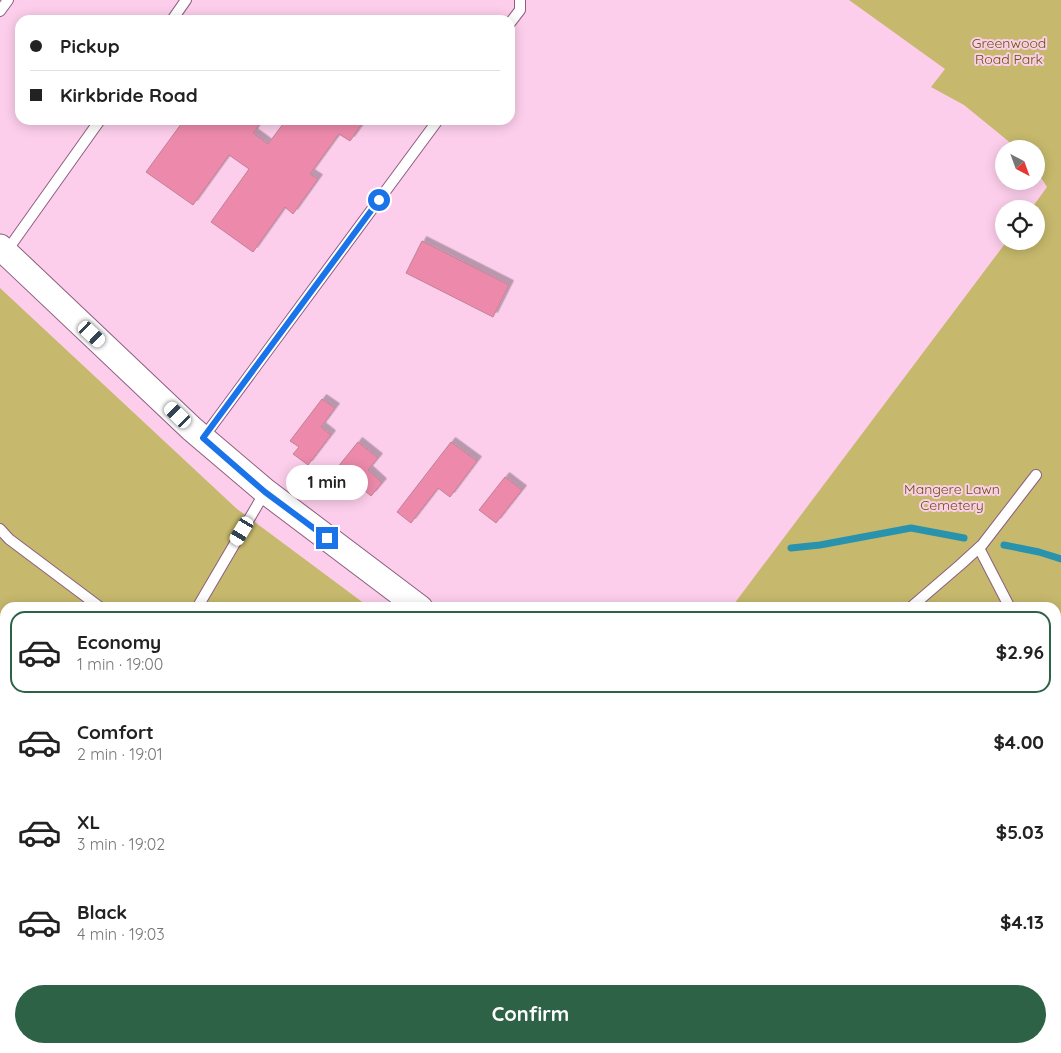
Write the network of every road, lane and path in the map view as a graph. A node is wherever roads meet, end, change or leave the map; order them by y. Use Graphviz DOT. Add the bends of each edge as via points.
graph roads {
  1 [pos="8,0"];
  2 [pos="186,0"];
  3 [pos="520,0"];
  4 [pos="0,11"];
  5 [pos="176,15"];
  6 [pos="515,16"];
  7 [pos="96,125"];
  8 [pos="434,125"];
  9 [pos="3,249"];
  10 [pos="203,438"];
  11 [pos="1036,475"];
  12 [pos="265,492"];
  13 [pos="0,529"];
  14 [pos="979,548"];
  15 [pos="93,602"];
  16 [pos="201,602"];
  17 [pos="412,602"];
  18 [pos="917,602"];
  19 [pos="1007,602"];
  1 -- 4 [label="lane"];
  2 -- 5 [label="lane"];
  3 -- 6 [label="lane" via="520,10"];
  7 -- 9 [label="lane"];
  8 -- 10 [label="lane"];
  9 -- 10 [label="street"];
  10 -- 12 [label="street"];
  11 -- 14 [label="lane"];
  12 -- 16 [label="lane"];
  12 -- 17 [label="street"];
  13 -- 15 [label="lane"];
  14 -- 18 [label="lane"];
  14 -- 19 [label="lane"];
}
